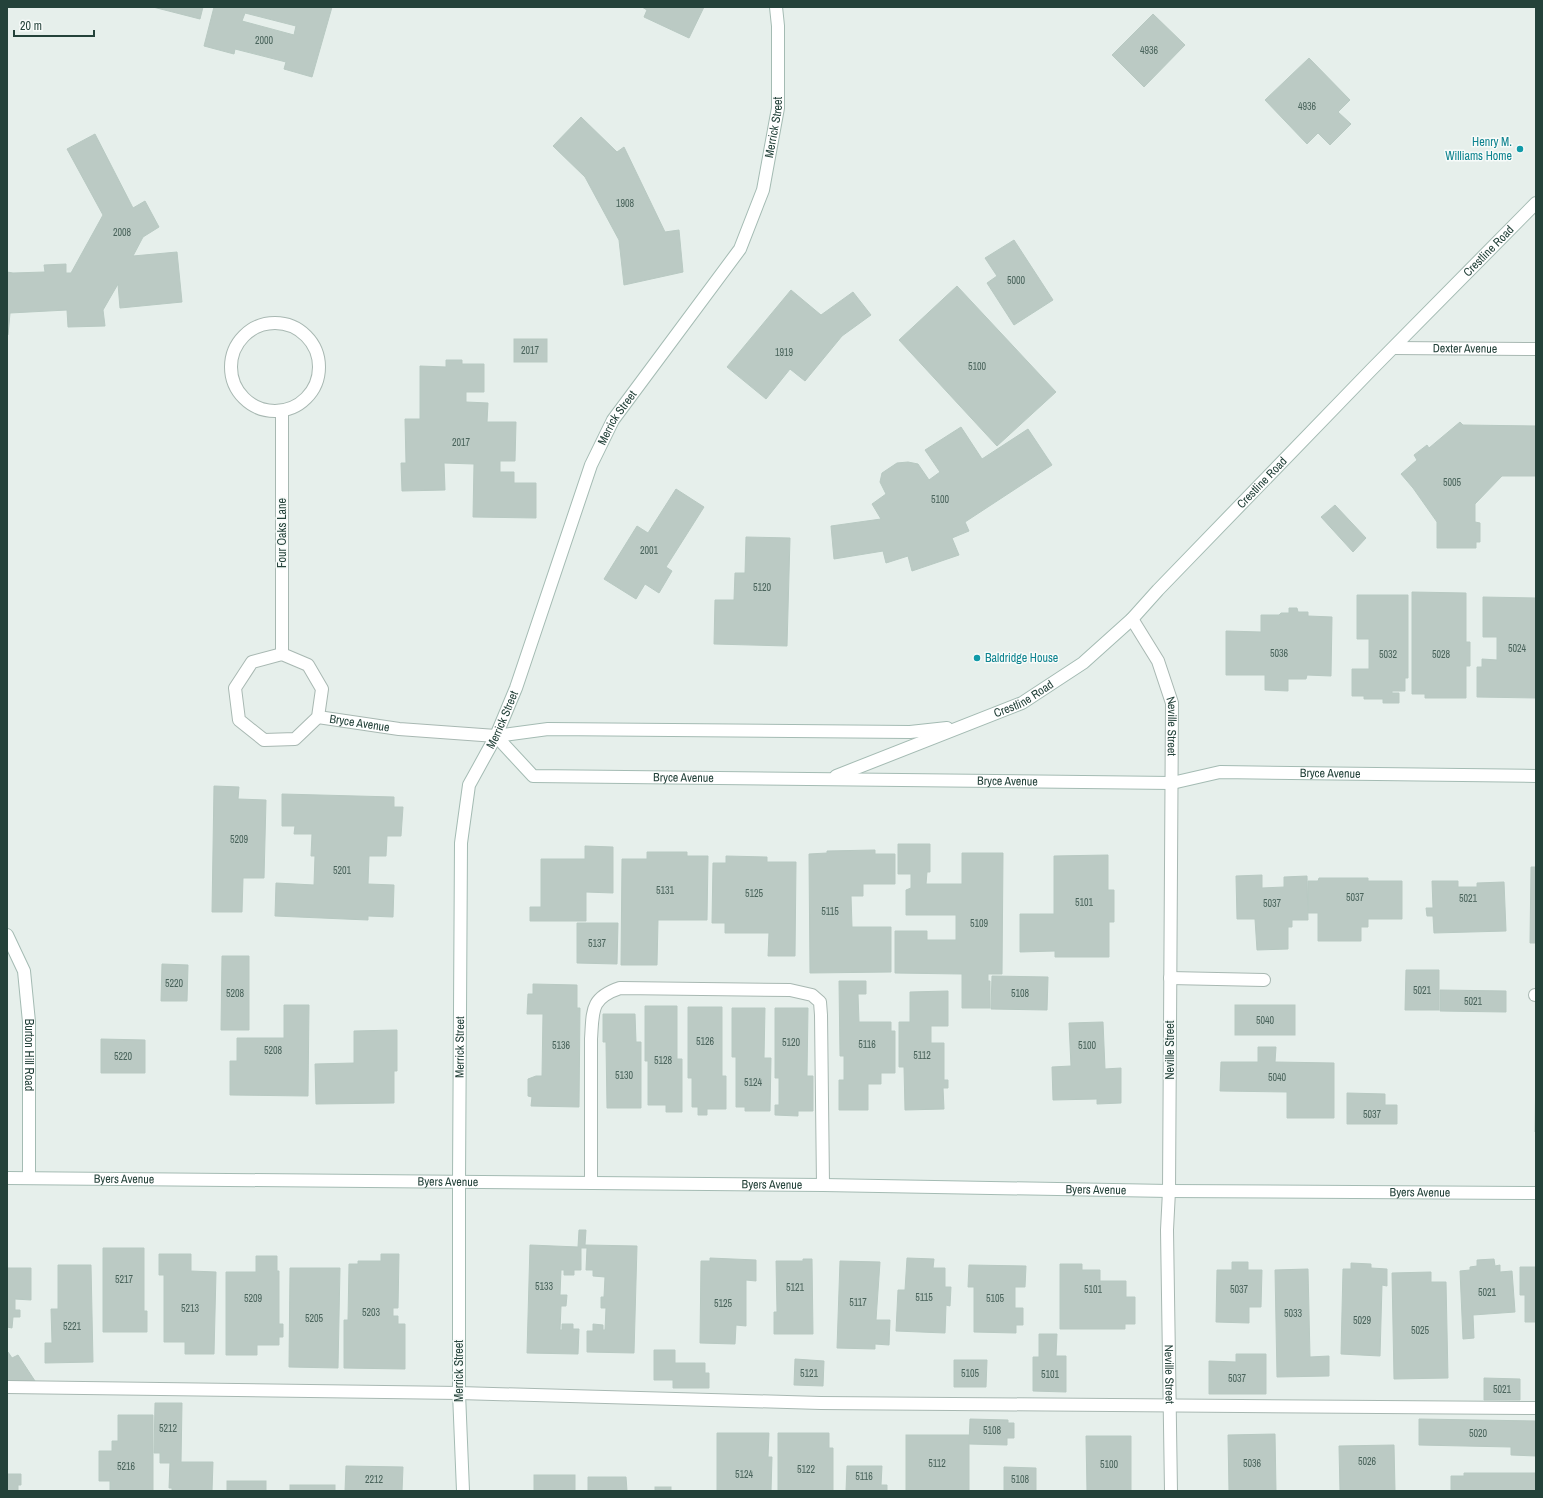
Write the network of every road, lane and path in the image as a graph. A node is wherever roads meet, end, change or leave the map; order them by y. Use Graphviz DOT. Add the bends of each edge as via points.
graph roads {
  1 [pos="776,7"];
  2 [pos="1536,203"];
  3 [pos="1394,348"];
  4 [pos="1536,349"];
  5 [pos="282,412"];
  6 [pos="1132,619"];
  7 [pos="282,654"];
  8 [pos="318,717"];
  9 [pos="962,727"];
  10 [pos="496,736"];
  11 [pos="1536,776"];
  12 [pos="829,779"];
  13 [pos="1172,783"];
  14 [pos="7,935"];
  15 [pos="1170,978"];
  16 [pos="1264,980"];
  17 [pos="7,1178"];
  18 [pos="29,1178"];
  19 [pos="459,1182"];
  20 [pos="591,1183"];
  21 [pos="822,1185"];
  22 [pos="1169,1192"];
  23 [pos="1536,1193"];
  24 [pos="7,1387"];
  25 [pos="459,1393"];
  26 [pos="1169,1406"];
  27 [pos="1536,1408"];
  28 [pos="463,1491"];
  29 [pos="1171,1491"];
  1 -- 10 [label="street, Merrick Street" via="778,108 763,190 740,249 613,420 597,452 516,688"];
  2 -- 3 [label="street, Crestline Road"];
  3 -- 4 [label="street, Dexter Avenue"];
  3 -- 6 [label="street, Crestline Road"];
  5 -- 5 [label="street" via="305,402 319,380 319,354 304,332 281,322 256,326 236,343 229,368 237,392 256,409"];
  5 -- 7 [label="street, Four Oaks Lane"];
  6 -- 9 [label="street, Crestline Road" via="1083,663 1022,703"];
  6 -- 13 [label="street, Neville Street" via="1158,661 1172,703"];
  7 -- 8 [label="street" via="308,665 322,689"];
  7 -- 8 [label="street" via="252,662 235,688 239,720 264,740 296,739"];
  8 -- 10 [label="street, Bryce Avenue" via="399,729"];
  9 -- 10 [label="street, Bryce Avenue" via="910,732 548,729"];
  9 -- 12 [label="street, Crestline Road"];
  10 -- 12 [label="street, Bryce Avenue" via="533,776"];
  10 -- 19 [label="street, Merrick Street" via="468,785 461,843"];
  11 -- 13 [label="street, Bryce Avenue" via="1220,772"];
  12 -- 13 [label="street, Bryce Avenue"];
  13 -- 15 [label="street, Neville Street"];
  14 -- 18 [label="street, Burton Hill Road" via="24,971 29,1022"];
  15 -- 16 [label="street"];
  15 -- 22 [label="street, Neville Street"];
  17 -- 18 [label="street, Byers Avenue"];
  18 -- 19 [label="street, Byers Avenue"];
  19 -- 20 [label="street, Byers Avenue"];
  19 -- 25 [label="street, Merrick Street"];
  20 -- 21 [label="street, Byers Avenue"];
  20 -- 21 [label="street" via="593,1018 595,1005 606,993 620,988 790,990 812,995 820,1002"];
  21 -- 22 [label="street, Byers Avenue"];
  22 -- 23 [label="street, Byers Avenue"];
  22 -- 26 [label="street, Neville Street"];
  24 -- 25 [label="street"];
  25 -- 26 [label="street" via="821,1403"];
  25 -- 28 [label="street, Merrick Street"];
  26 -- 27 [label="street"];
  26 -- 29 [label="street, Neville Street"];
}
